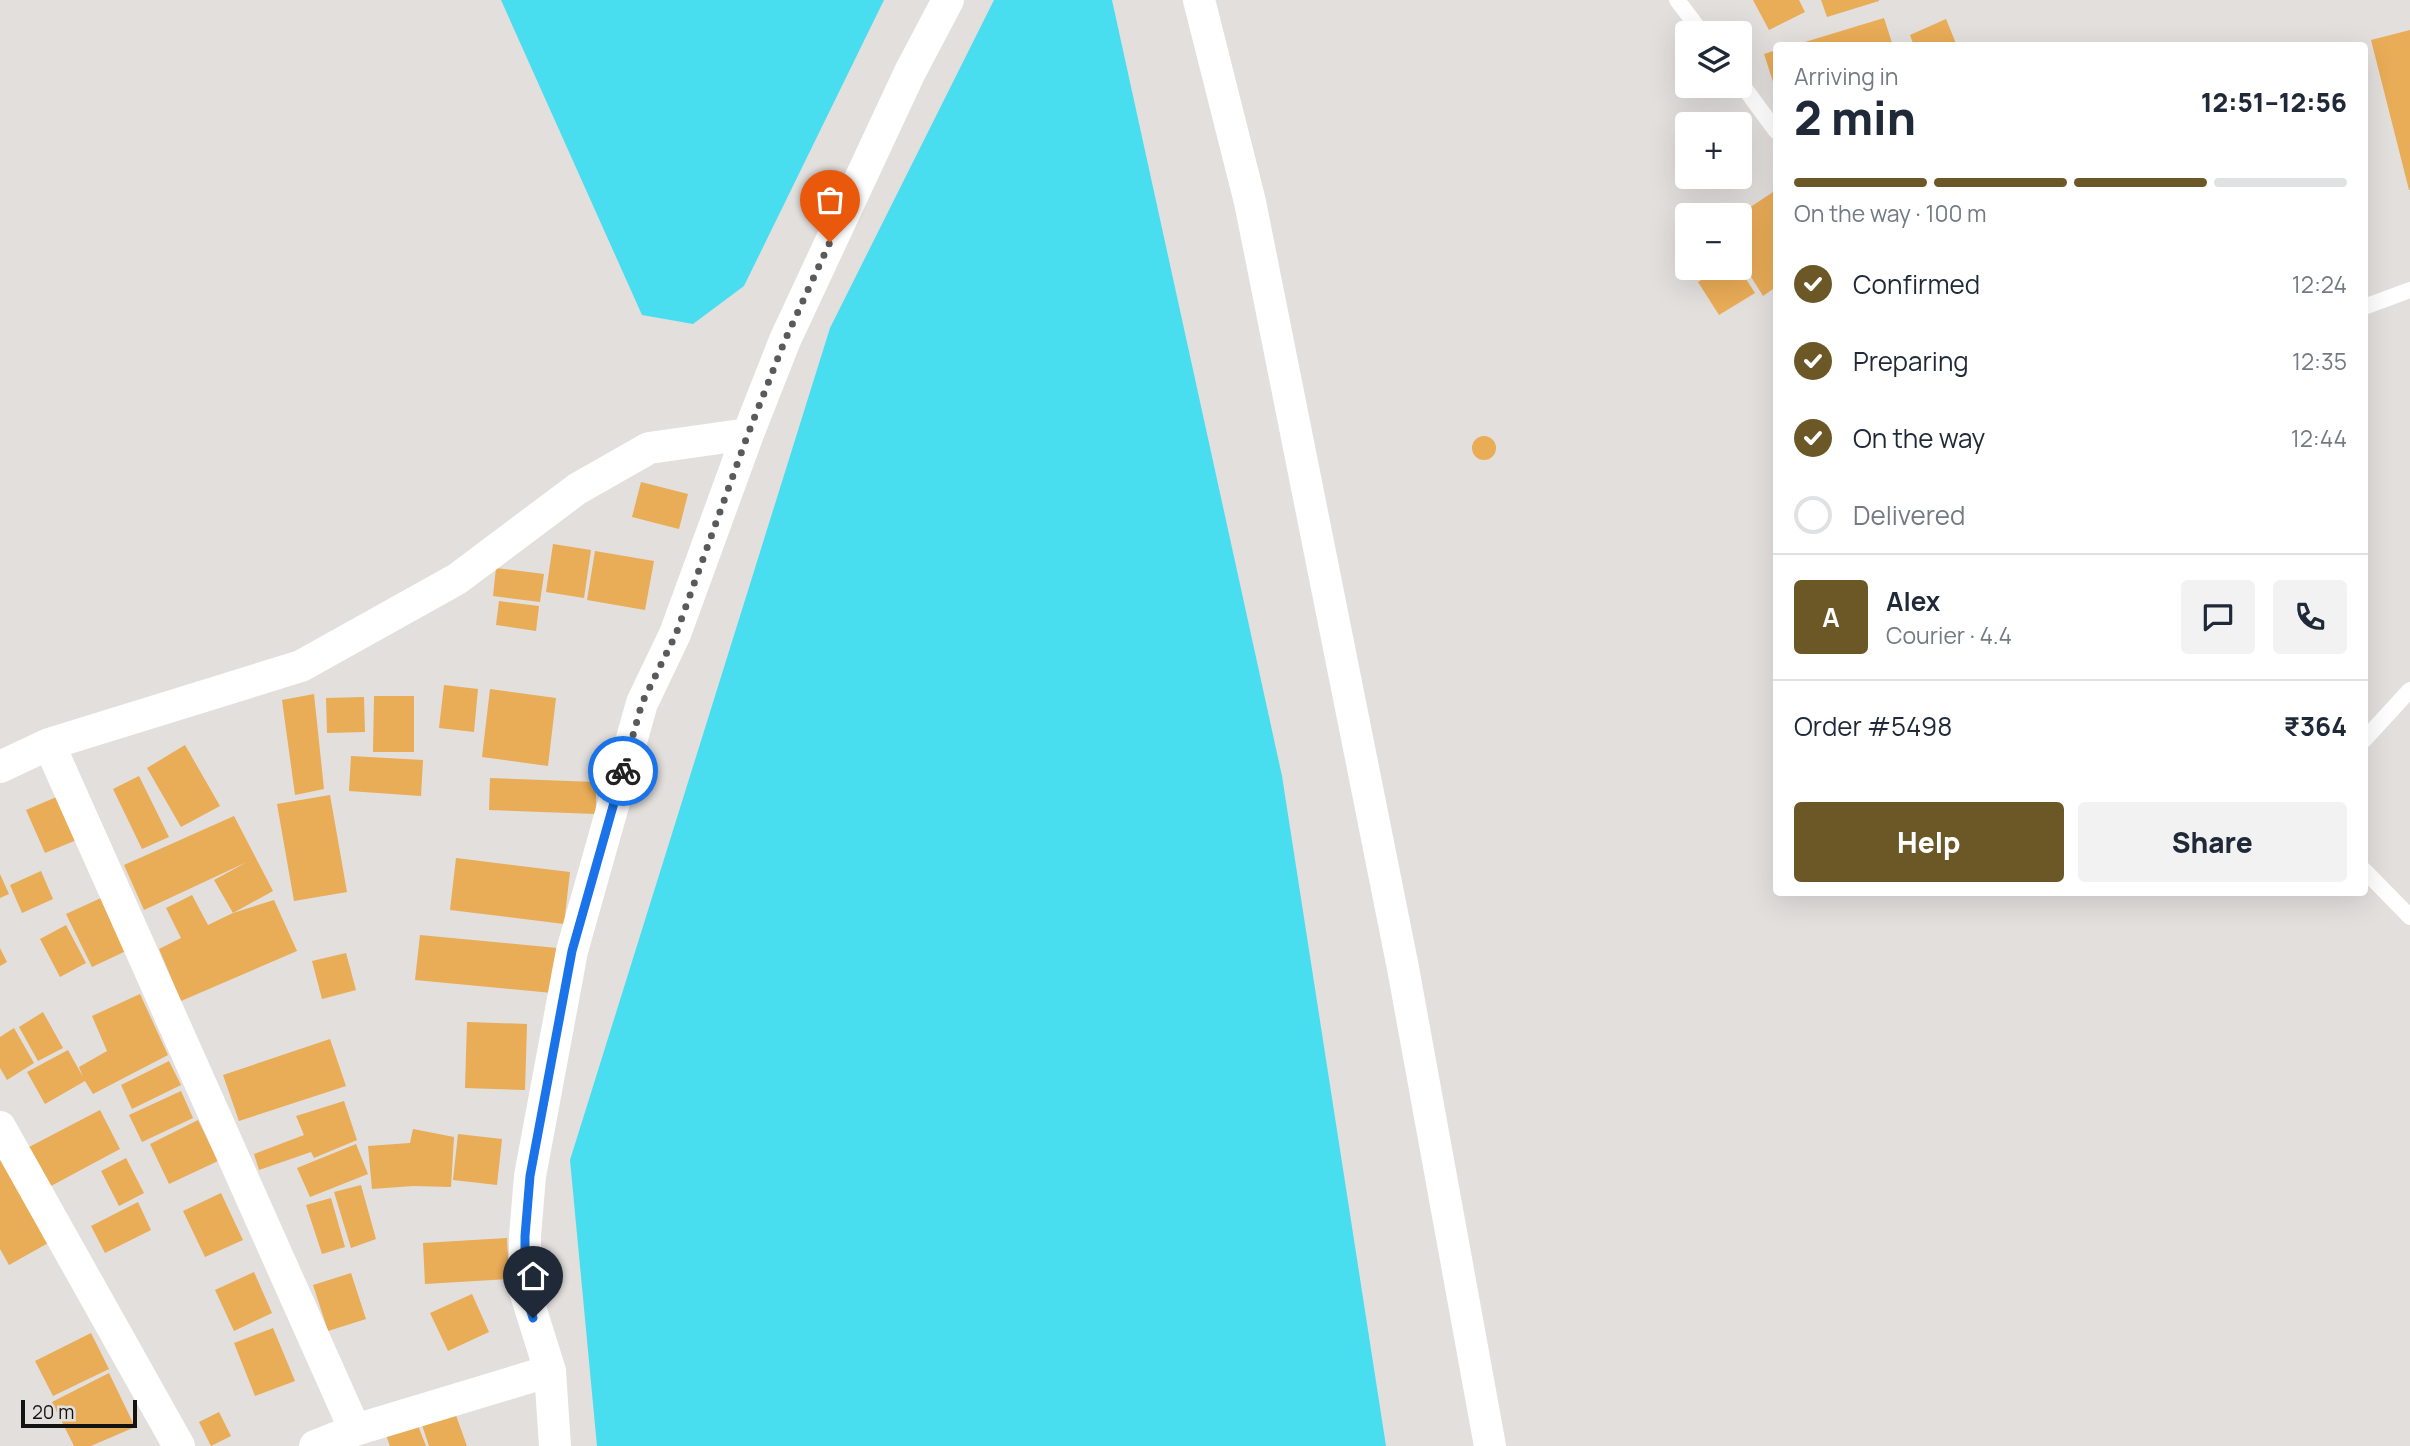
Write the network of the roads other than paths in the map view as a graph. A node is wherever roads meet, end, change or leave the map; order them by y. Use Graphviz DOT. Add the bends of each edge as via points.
graph roads {
  1 [pos="948,0"];
  2 [pos="1199,0"];
  3 [pos="1677,0"];
  4 [pos="1693,21"];
  5 [pos="1752,98"];
  6 [pos="1773,127"];
  7 [pos="2410,290"];
  8 [pos="2368,306"];
  9 [pos="748,434"];
  10 [pos="2410,690"];
  11 [pos="2368,736"];
  12 [pos="49,744"];
  13 [pos="0,767"];
  14 [pos="2368,874"];
  15 [pos="2410,916"];
  16 [pos="0,1127"];
  17 [pos="550,1371"];
  18 [pos="355,1430"];
  19 [pos="178,1446"];
  20 [pos="315,1446"];
  21 [pos="555,1446"];
  22 [pos="1490,1446"];
  1 -- 9 [label="street" via="785,340"];
  2 -- 22 [label="street" via="1253,215 1401,954"];
  3 -- 4 [label="lane"];
  5 -- 6 [label="lane"];
  7 -- 8 [label="lane"];
  9 -- 12 [label="street" via="649,447 577,489 457,579 300,666"];
  9 -- 17 [label="street" via="676,634 642,703 572,951 530,1176 525,1236 525,1292"];
  10 -- 11 [label="lane"];
  12 -- 13 [label="street"];
  12 -- 18 [label="street"];
  14 -- 15 [label="lane"];
  16 -- 19 [label="street"];
  17 -- 18 [label="street"];
  17 -- 21 [label="street"];
  18 -- 20 [label="street"];
}
